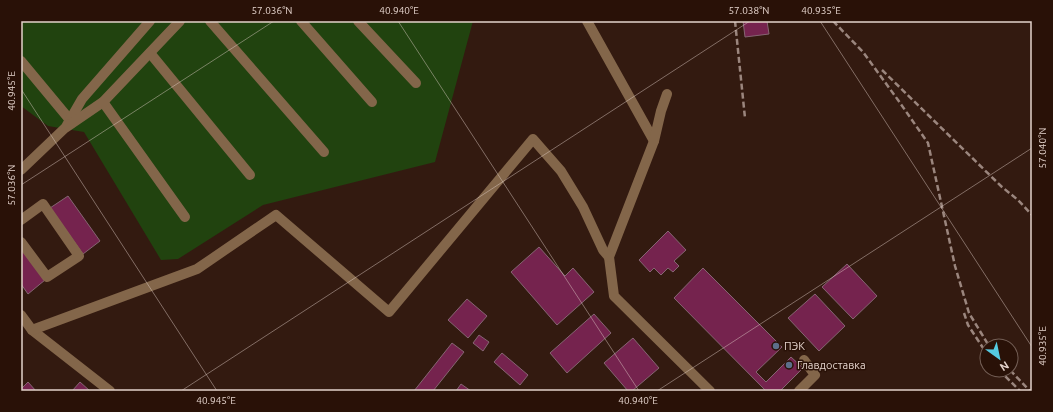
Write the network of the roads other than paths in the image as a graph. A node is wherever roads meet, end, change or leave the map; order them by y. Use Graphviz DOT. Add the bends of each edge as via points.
graph roads {
  1 [pos="150,21"];
  2 [pos="180,21"];
  3 [pos="210,21"];
  4 [pos="301,21"];
  5 [pos="358,21"];
  6 [pos="587,21"];
  7 [pos="150,53"];
  8 [pos="21,62"];
  9 [pos="416,83"];
  10 [pos="667,94"];
  11 [pos="103,102"];
  12 [pos="372,102"];
  13 [pos="67,124"];
  14 [pos="654,141"];
  15 [pos="324,152"];
  16 [pos="21,170"];
  17 [pos="250,175"];
  18 [pos="185,217"];
  19 [pos="21,220"];
  20 [pos="21,242"];
  21 [pos="609,257"];
  22 [pos="21,315"];
  23 [pos="32,330"];
  24 [pos="804,360"];
  25 [pos="110,391"];
  26 [pos="710,391"];
  27 [pos="799,391"];
  1 -- 13 [label="street" via="82,99"];
  2 -- 7 [label="street"];
  3 -- 15 [label="street"];
  4 -- 12 [label="street"];
  5 -- 9 [label="street"];
  6 -- 14 [label="street"];
  7 -- 11 [label="street"];
  7 -- 17 [label="street"];
  8 -- 13 [label="street"];
  10 -- 14 [label="street"];
  11 -- 13 [label="street"];
  11 -- 18 [label="street"];
  13 -- 16 [label="street"];
  14 -- 21 [label="street"];
  19 -- 20 [label="street" via="43,204 79,256 47,277"];
  21 -- 23 [label="street" via="562,171 533,140 389,312 276,215 198,269"];
  21 -- 26 [label="street" via="614,296"];
  22 -- 23 [label="street"];
  23 -- 25 [label="street"];
  24 -- 27 [label="street" via="815,375"];
}
